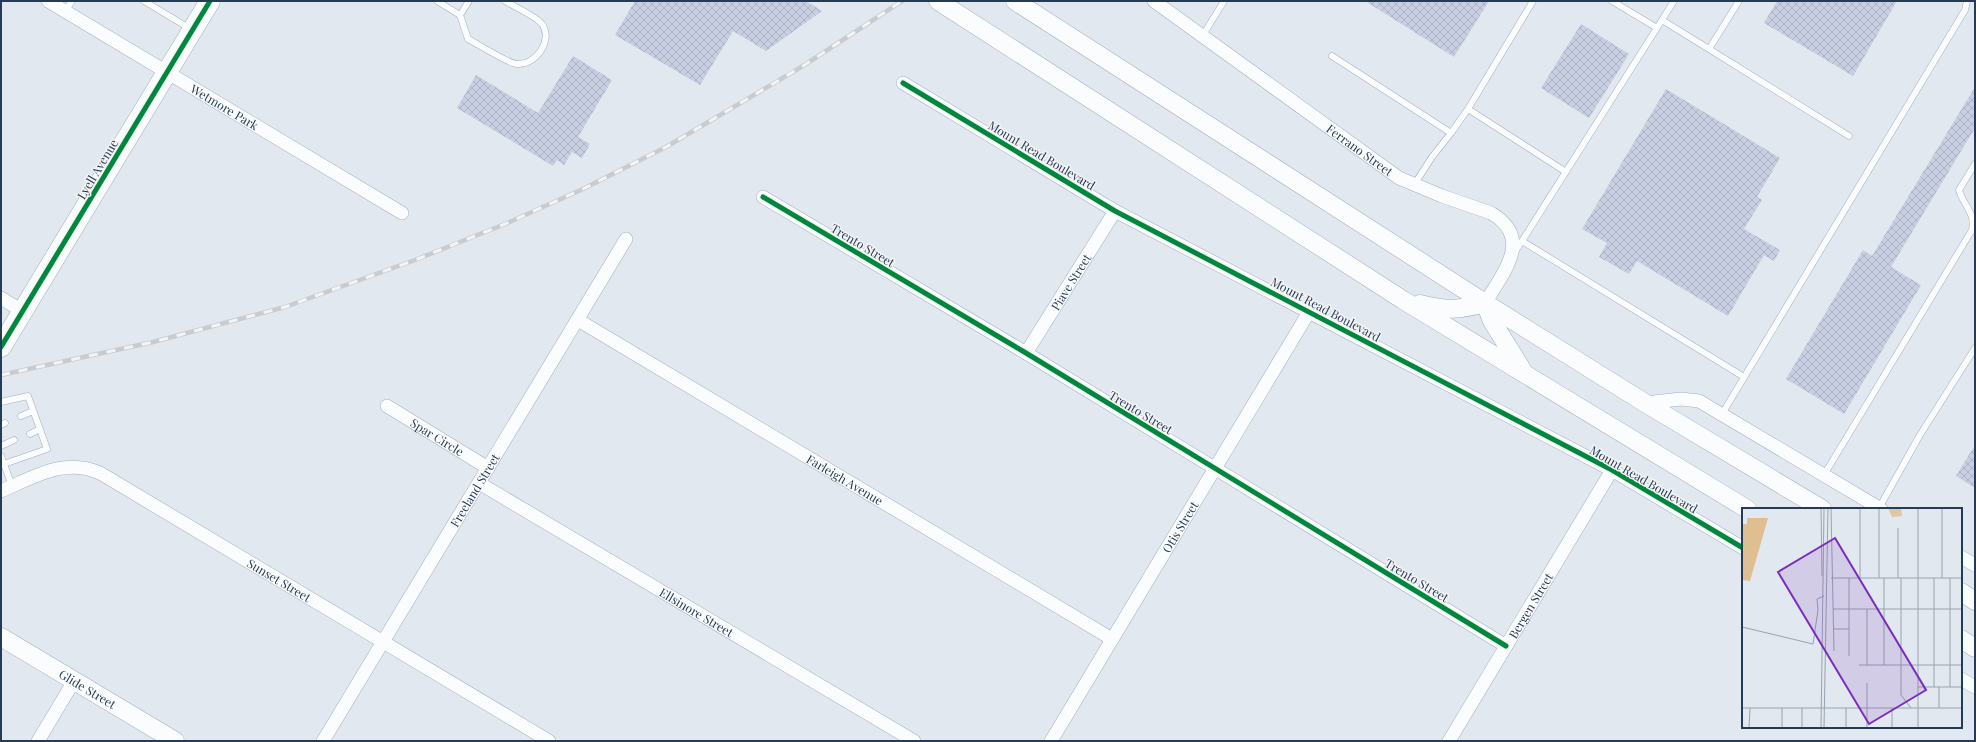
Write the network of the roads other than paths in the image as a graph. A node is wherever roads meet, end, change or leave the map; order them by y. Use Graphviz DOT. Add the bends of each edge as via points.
graph roads {
  1 [pos="48,1"];
  2 [pos="144,1"];
  3 [pos="210,1"];
  4 [pos="437,1"];
  5 [pos="469,1"];
  6 [pos="506,1"];
  7 [pos="938,1"];
  8 [pos="1015,1"];
  9 [pos="1155,1"];
  10 [pos="1224,1"];
  11 [pos="1533,1"];
  12 [pos="1612,1"];
  13 [pos="1674,1"];
  14 [pos="1739,1"];
  15 [pos="1967,1"];
  16 [pos="68,6"];
  17 [pos="460,15"];
  18 [pos="1662,20"];
  19 [pos="1657,28"];
  20 [pos="193,30"];
  21 [pos="1203,35"];
  22 [pos="1709,49"];
  23 [pos="1332,56"];
  24 [pos="167,72"];
  25 [pos="903,83"];
  26 [pos="1468,109"];
  27 [pos="1451,133"];
  28 [pos="1849,136"];
  29 [pos="1975,164"];
  30 [pos="1566,172"];
  31 [pos="1414,185"];
  32 [pos="763,197"];
  33 [pos="1115,211"];
  34 [pos="402,213"];
  35 [pos="626,239"];
  36 [pos="1522,241"];
  37 [pos="1512,258"];
  38 [pos="1,298"];
  39 [pos="1404,300"];
  40 [pos="1485,303"];
  41 [pos="22,311"];
  42 [pos="1309,312"];
  43 [pos="578,320"];
  44 [pos="1,347"];
  45 [pos="1975,348"];
  46 [pos="1026,354"];
  47 [pos="1525,374"];
  48 [pos="1744,377"];
  49 [pos="1,402"];
  50 [pos="1644,402"];
  51 [pos="387,406"];
  52 [pos="33,411"];
  53 [pos="1722,414"];
  54 [pos="21,416"];
  55 [pos="40,429"];
  56 [pos="30,434"];
  57 [pos="14,440"];
  58 [pos="1,446"];
  59 [pos="1,456"];
  60 [pos="4,464"];
  61 [pos="488,468"];
  62 [pos="1215,469"];
  63 [pos="1612,470"];
  64 [pos="1824,475"];
  65 [pos="479,483"];
  66 [pos="7,489"];
  67 [pos="1745,508"];
  68 [pos="1820,508"];
  69 [pos="1880,508"];
  70 [pos="1742,547"];
  71 [pos="1962,558"];
  72 [pos="1975,565"];
  73 [pos="1962,593"];
  74 [pos="1975,601"];
  75 [pos="1,637"];
  76 [pos="1112,639"];
  77 [pos="1962,640"];
  78 [pos="383,642"];
  79 [pos="1506,646"];
  80 [pos="1975,648"];
  81 [pos="1962,680"];
  82 [pos="74,681"];
  83 [pos="1975,687"];
  84 [pos="38,741"];
  85 [pos="175,741"];
  86 [pos="323,741"];
  87 [pos="549,741"];
  88 [pos="914,741"];
  89 [pos="1051,741"];
  90 [pos="1449,741"];
  1 -- 16 [label="street, Wetmore Park"];
  2 -- 20 [label="lane"];
  3 -- 20 [label="main road, Lyell Avenue"];
  4 -- 17 [label="lane"];
  5 -- 17 [label="lane"];
  6 -- 17 [label="lane" via="540,22 545,30 545,41 535,59 525,64 514,64 468,39"];
  7 -- 39 [label="main road"];
  8 -- 40 [label="main road"];
  9 -- 21 [label="street, Ferrano Street"];
  10 -- 21 [label="lane"];
  11 -- 26 [label="lane"];
  12 -- 19 [label="lane"];
  13 -- 18 [label="lane"];
  14 -- 22 [label="lane"];
  15 -- 48 [label="lane" via="1965,10"];
  16 -- 24 [label="street, Wetmore Park"];
  18 -- 19 [label="lane"];
  18 -- 22 [label="lane"];
  19 -- 30 [label="lane"];
  20 -- 24 [label="main road, Lyell Avenue"];
  21 -- 31 [label="street, Ferrano Street" via="1383,168"];
  22 -- 28 [label="lane"];
  23 -- 27 [label="lane"];
  24 -- 34 [label="street, Wetmore Park"];
  24 -- 41 [label="main road, Lyell Avenue"];
  25 -- 33 [label="street, Mount Read Boulevard"];
  26 -- 27 [label="lane"];
  26 -- 30 [label="lane"];
  27 -- 31 [label="lane"];
  29 -- 64 [label="lane" via="1959,190 1972,215 1972,230"];
  30 -- 36 [label="lane"];
  31 -- 37 [label="street, Ferrano Street" via="1500,218 1509,229 1514,243"];
  32 -- 46 [label="street, Trento Street"];
  33 -- 42 [label="street, Mount Read Boulevard"];
  33 -- 46 [label="street, Piave Street"];
  35 -- 43 [label="street, Freeland Street"];
  36 -- 37 [label="lane"];
  36 -- 48 [label="lane"];
  37 -- 40 [label="street, Ferrano Street"];
  38 -- 41 [label="street"];
  39 -- 40 [label="main road" via="1438,309 1460,310"];
  39 -- 47 [label="main road"];
  40 -- 47 [label="main road" via="1492,321"];
  40 -- 50 [label="main road"];
  41 -- 44 [label="main road, Lyell Avenue"];
  42 -- 62 [label="street, Otis Street"];
  42 -- 63 [label="street, Mount Read Boulevard"];
  43 -- 61 [label="street, Freeland Street"];
  43 -- 76 [label="street, Farleigh Avenue"];
  45 -- 69 [label="lane" via="1920,435"];
  46 -- 62 [label="street, Trento Street"];
  47 -- 67 [label="main road"];
  48 -- 53 [label="lane"];
  49 -- 52 [label="lane" via="28,396"];
  50 -- 53 [label="street" via="1690,399 1699,401"];
  50 -- 68 [label="main road"];
  51 -- 61 [label="street, Spar Circle"];
  52 -- 54 [label="lane"];
  52 -- 55 [label="lane"];
  53 -- 64 [label="street"];
  55 -- 56 [label="lane"];
  55 -- 60 [label="lane" via="47,449"];
  57 -- 58 [label="lane"];
  59 -- 60 [label="lane"];
  60 -- 66 [label="lane"];
  61 -- 65 [label="street, Freeland Street"];
  62 -- 76 [label="street, Otis Street"];
  62 -- 79 [label="street, Trento Street"];
  63 -- 70 [label="street, Mount Read Boulevard"];
  63 -- 79 [label="street, Bergen Street"];
  64 -- 69 [label="street"];
  65 -- 78 [label="street, Freeland Street"];
  65 -- 88 [label="street, Ellsinore Street"];
  66 -- 78 [label="street, Sunset Street" via="62,467 81,466 91,469"];
  71 -- 72 [label="street"];
  73 -- 74 [label="main road"];
  75 -- 82 [label="main road, Glide Street"];
  76 -- 89 [label="street, Otis Street"];
  77 -- 80 [label="main road"];
  78 -- 86 [label="street, Freeland Street"];
  78 -- 87 [label="street, Sunset Street"];
  79 -- 90 [label="street, Bergen Street"];
  81 -- 83 [label="street"];
  82 -- 84 [label="street"];
  82 -- 85 [label="main road, Glide Street"];
}
